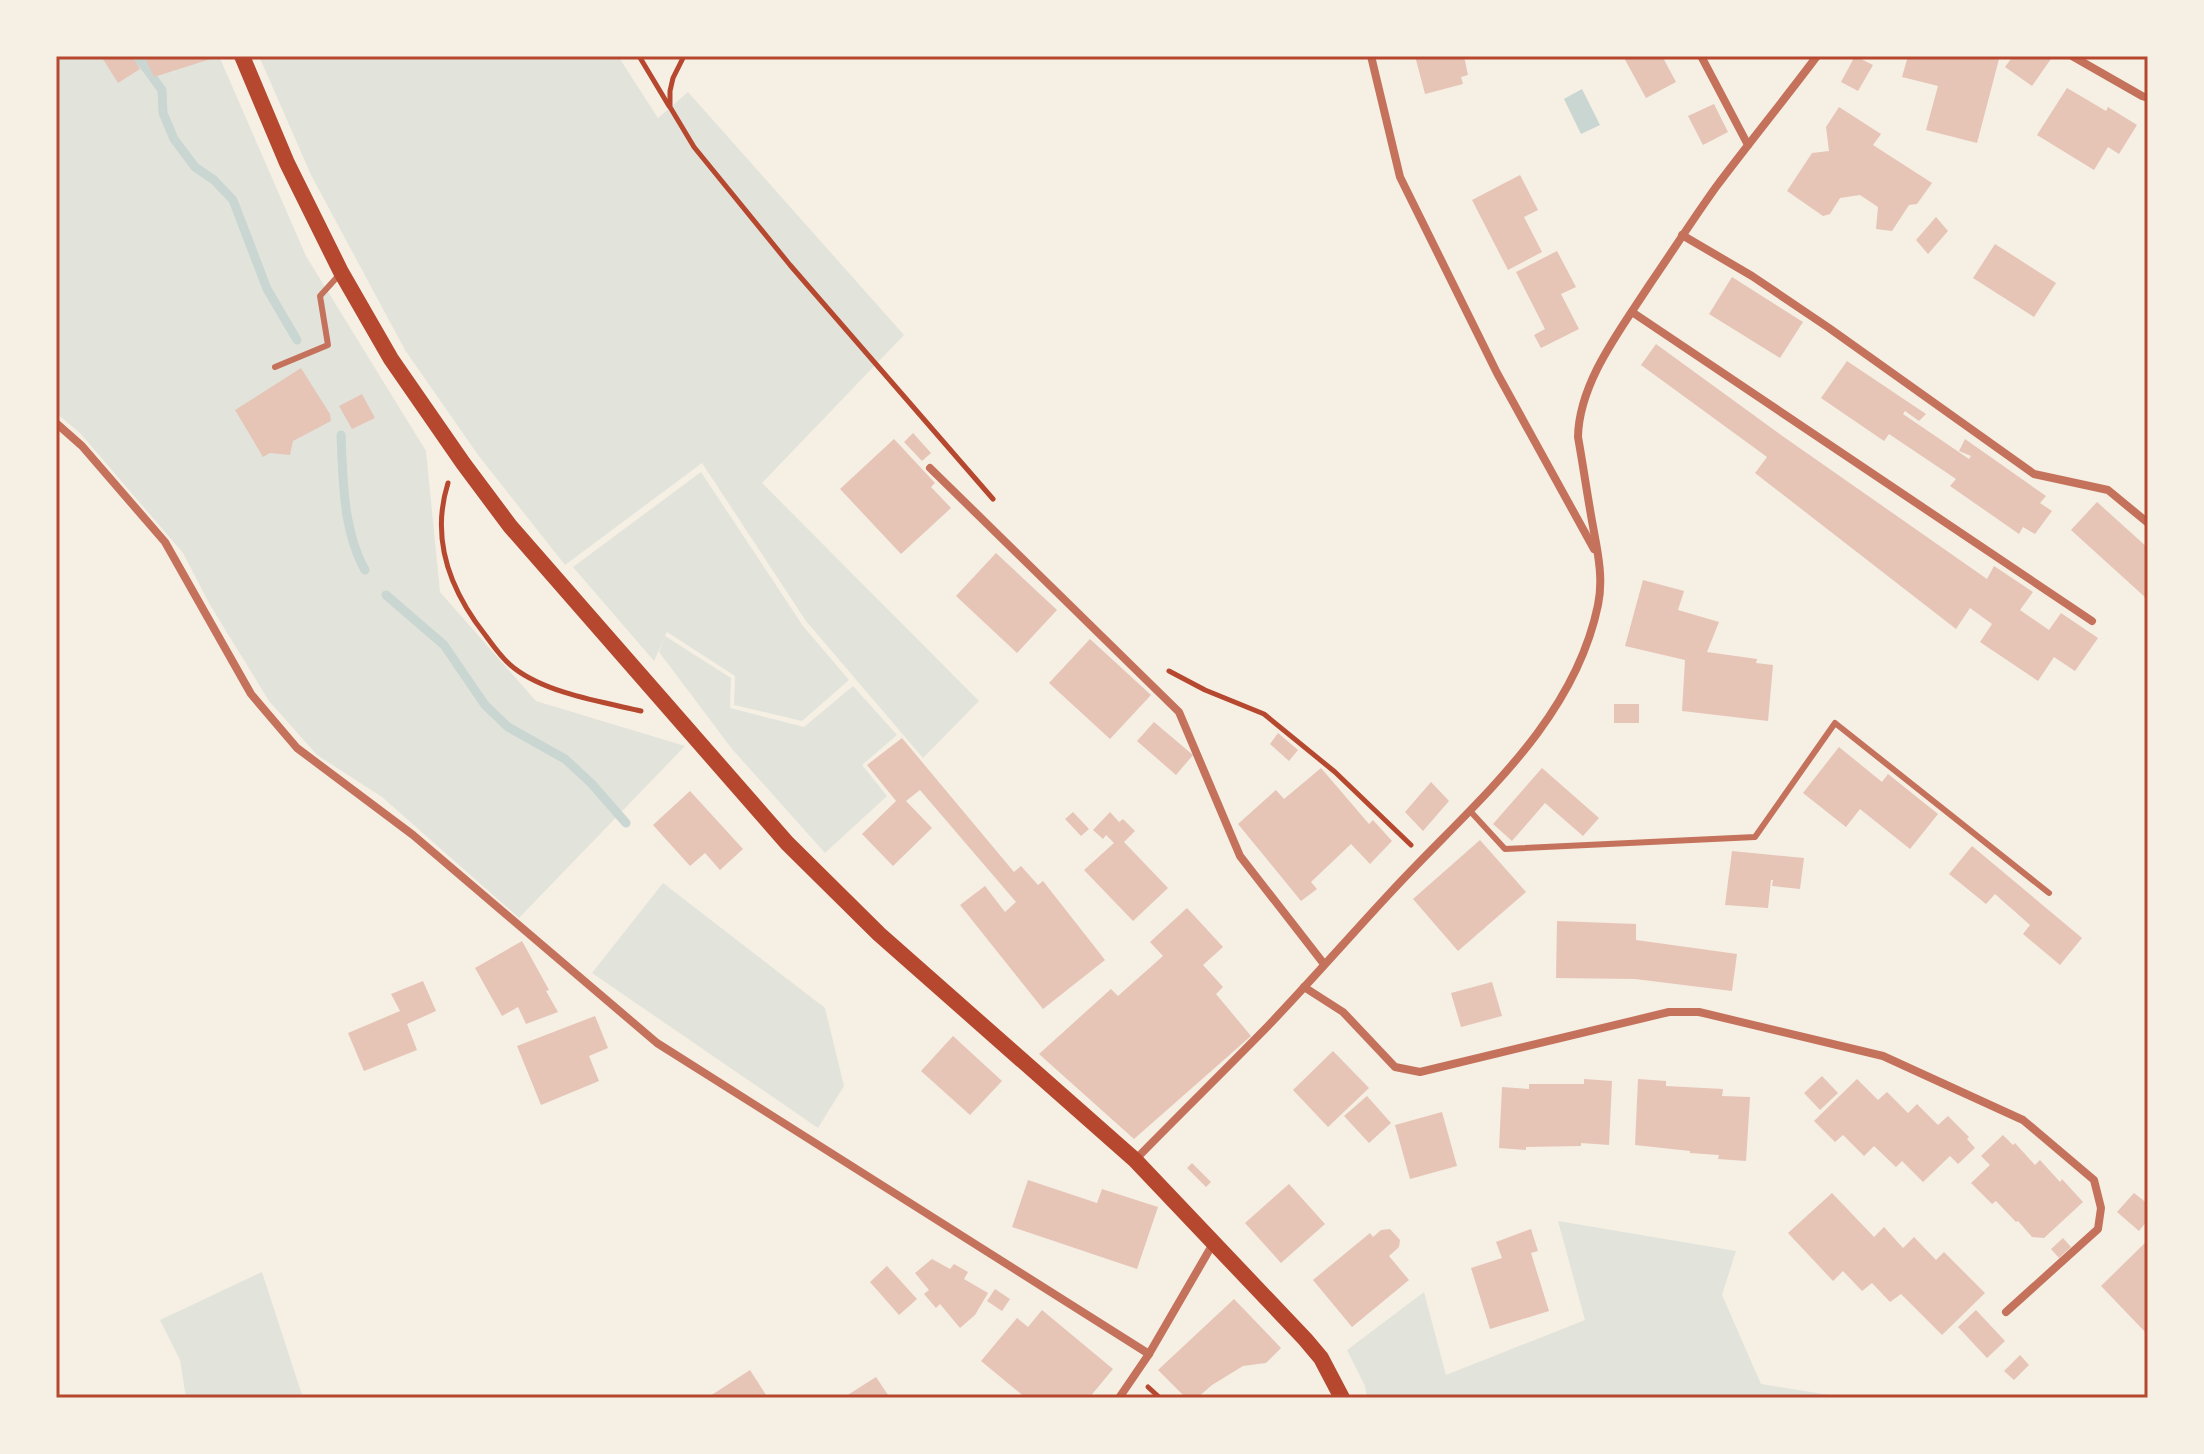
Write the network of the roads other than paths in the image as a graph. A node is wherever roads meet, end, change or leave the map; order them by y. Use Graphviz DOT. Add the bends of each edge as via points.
graph roads {
  1 [pos="242,56"];
  2 [pos="1371,56"];
  3 [pos="1701,56"];
  4 [pos="1817,56"];
  5 [pos="2072,56"];
  6 [pos="2148,98"];
  7 [pos="1748,145"];
  8 [pos="1682,235"];
  9 [pos="341,272"];
  10 [pos="1632,312"];
  11 [pos="275,367"];
  12 [pos="56,423"];
  13 [pos="930,468"];
  14 [pos="2148,523"];
  15 [pos="1598,557"];
  16 [pos="2092,621"];
  17 [pos="1471,812"];
  18 [pos="2049,893"];
  19 [pos="1324,964"];
  20 [pos="1304,987"];
  21 [pos="1135,1160"];
  22 [pos="1214,1241"];
  23 [pos="2006,1312"];
  24 [pos="1149,1354"];
  25 [pos="1119,1398"];
  26 [pos="1342,1398"];
  1 -- 9 [label="main road"];
  2 -- 15 [label="street" via="1400,177 1497,373"];
  3 -- 7 [label="street"];
  4 -- 7 [label="street"];
  5 -- 6 [label="street"];
  7 -- 8 [label="street"];
  8 -- 10 [label="street"];
  8 -- 14 [label="street" via="1752,276 2034,474 2108,490"];
  9 -- 11 [label="lane" via="320,296 328,345"];
  9 -- 21 [label="main road" via="391,359 510,526 787,843 889,943"];
  10 -- 15 [label="street" via="1590,382 1578,423"];
  10 -- 16 [label="street"];
  12 -- 24 [label="street" via="165,542 251,694 297,748 413,835 657,1043"];
  13 -- 19 [label="street" via="1179,712 1240,856"];
  15 -- 17 [label="street" via="1598,607 1574,677 1534,738"];
  17 -- 18 [label="lane" via="1505,849 1755,837 1835,723"];
  17 -- 19 [label="street"];
  19 -- 20 [label="street"];
  20 -- 21 [label="street"];
  20 -- 23 [label="street" via="1343,1012 1395,1067 1420,1072 1669,1012 1699,1012 1883,1056 2023,1120 2094,1180 2101,1208 2098,1229"];
  21 -- 22 [label="main road"];
  22 -- 24 [label="street"];
  22 -- 26 [label="main road" via="1321,1358"];
  24 -- 25 [label="street"];
}
